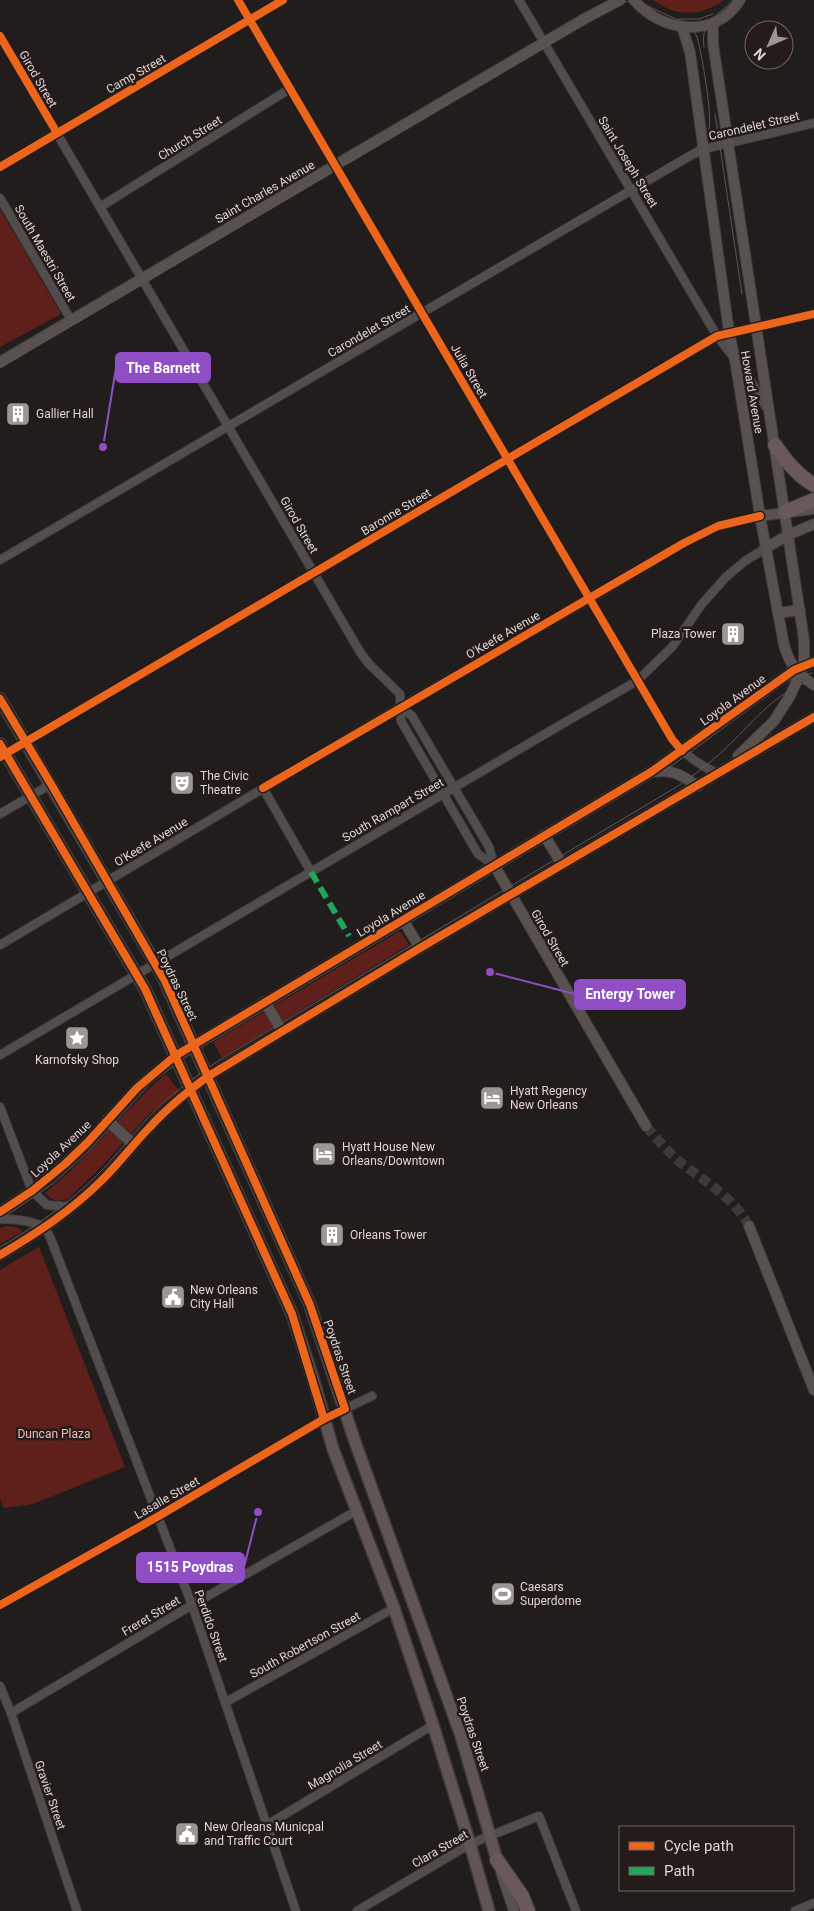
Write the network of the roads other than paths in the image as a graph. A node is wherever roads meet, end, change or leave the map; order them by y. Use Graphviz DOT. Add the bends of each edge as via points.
graph roads {
  1 [pos="238,0"];
  2 [pos="283,0"];
  3 [pos="519,0"];
  4 [pos="620,0"];
  5 [pos="634,0"];
  6 [pos="740,0"];
  7 [pos="250,20"];
  8 [pos="712,23"];
  9 [pos="682,27"];
  10 [pos="0,36"];
  11 [pos="544,42"];
  12 [pos="292,88"];
  13 [pos="814,123"];
  14 [pos="57,133"];
  15 [pos="729,143"];
  16 [pos="704,149"];
  17 [pos="0,165"];
  18 [pos="336,165"];
  19 [pos="631,189"];
  20 [pos="0,198"];
  21 [pos="100,207"];
  22 [pos="142,278"];
  23 [pos="422,313"];
  24 [pos="814,314"];
  25 [pos="71,320"];
  26 [pos="756,327"];
  27 [pos="728,332"];
  28 [pos="717,336"];
  29 [pos="735,360"];
  30 [pos="0,362"];
  31 [pos="770,418"];
  32 [pos="228,426"];
  33 [pos="775,445"];
  34 [pos="508,459"];
  35 [pos="814,485"];
  36 [pos="814,500"];
  37 [pos="814,508"];
  38 [pos="785,512"];
  39 [pos="760,516"];
  40 [pos="814,524"];
  41 [pos="788,535"];
  42 [pos="766,548"];
  43 [pos="0,560"];
  44 [pos="314,574"];
  45 [pos="590,599"];
  46 [pos="800,610"];
  47 [pos="778,613"];
  48 [pos="803,668"];
  49 [pos="637,681"];
  50 [pos="814,685"];
  51 [pos="1,702"];
  52 [pos="400,707"];
  53 [pos="814,717"];
  54 [pos="26,742"];
  55 [pos="2,751"];
  56 [pos="682,751"];
  57 [pos="727,767"];
  58 [pos="651,772"];
  59 [pos="717,774"];
  60 [pos="51,784"];
  61 [pos="698,786"];
  62 [pos="454,787"];
  63 [pos="263,788"];
  64 [pos="443,794"];
  65 [pos="31,796"];
  66 [pos="0,814"];
  67 [pos="544,835"];
  68 [pos="562,864"];
  69 [pos="494,865"];
  70 [pos="311,872"];
  71 [pos="107,881"];
  72 [pos="88,893"];
  73 [pos="511,895"];
  74 [pos="403,920"];
  75 [pos="0,945"];
  76 [pos="420,948"];
  77 [pos="155,962"];
  78 [pos="137,974"];
  79 [pos="265,1002"];
  80 [pos="282,1031"];
  81 [pos="192,1044"];
  82 [pos="0,1055"];
  83 [pos="175,1056"];
  84 [pos="207,1077"];
  85 [pos="190,1089"];
  86 [pos="0,1107"];
  87 [pos="107,1120"];
  88 [pos="646,1126"];
  89 [pos="134,1144"];
  90 [pos="32,1191"];
  91 [pos="263,1200"];
  92 [pos="72,1207"];
  93 [pos="244,1208"];
  94 [pos="0,1212"];
  95 [pos="0,1219"];
  96 [pos="274,1226"];
  97 [pos="749,1226"];
  98 [pos="45,1229"];
  99 [pos="256,1234"];
  100 [pos="0,1255"];
  101 [pos="814,1390"];
  102 [pos="372,1396"];
  103 [pos="345,1409"];
  104 [pos="324,1419"];
  105 [pos="356,1511"];
  106 [pos="157,1517"];
  107 [pos="192,1605"];
  108 [pos="0,1606"];
  109 [pos="394,1608"];
  110 [pos="0,1686"];
  111 [pos="226,1702"];
  112 [pos="11,1713"];
  113 [pos="433,1725"];
  114 [pos="268,1825"];
  115 [pos="490,1836"];
  116 [pos="470,1844"];
  117 [pos="497,1860"];
  118 [pos="814,1903"];
  119 [pos="77,1911"];
  120 [pos="296,1911"];
  121 [pos="357,1911"];
  122 [pos="488,1911"];
  123 [pos="514,1911"];
  124 [pos="528,1911"];
  125 [pos="576,1911"];
  126 [pos="795,1911"];
  1 -- 7 [label="street, Julia Street"];
  2 -- 7 [label="street, Camp Street"];
  3 -- 11 [label="street, Saint Joseph Street"];
  4 -- 11 [label="main road, Saint Charles Avenue"];
  5 -- 9 [label="main road" via="654,18"];
  6 -- 8 [label="main road" via="734,9"];
  7 -- 12 [label="street, Julia Street"];
  7 -- 14 [label="street, Camp Street"];
  8 -- 9 [label="main road"];
  8 -- 15 [label="main road, Howard Avenue"];
  9 -- 16 [label="main road, Howard Avenue" via="690,52"];
  10 -- 14 [label="street, Girod Street"];
  11 -- 18 [label="main road, Saint Charles Avenue"];
  11 -- 19 [label="street, Saint Joseph Street"];
  12 -- 18 [label="street, Julia Street"];
  12 -- 21 [label="street, Church Street"];
  13 -- 15 [label="street, Carondelet Street"];
  14 -- 17 [label="street, Camp Street"];
  14 -- 21 [label="street, Girod Street"];
  15 -- 16 [label="street, Carondelet Street"];
  15 -- 26 [label="main road, Howard Avenue"];
  16 -- 19 [label="street, Carondelet Street"];
  16 -- 27 [label="main road, Howard Avenue"];
  18 -- 22 [label="main road, Saint Charles Avenue"];
  18 -- 23 [label="street, Julia Street"];
  19 -- 23 [label="street, Carondelet Street"];
  19 -- 28 [label="street, Saint Joseph Street"];
  20 -- 25 [label="street, South Maestri Street"];
  21 -- 22 [label="street, Girod Street"];
  22 -- 25 [label="main road, Saint Charles Avenue"];
  22 -- 32 [label="street, Girod Street"];
  23 -- 32 [label="street, Carondelet Street"];
  23 -- 34 [label="street, Julia Street"];
  24 -- 26 [label="street, Baronne Street"];
  25 -- 30 [label="main road, Saint Charles Avenue"];
  26 -- 27 [label="street, Baronne Street"];
  26 -- 31 [label="main road, Howard Avenue"];
  27 -- 28 [label="street, Baronne Street"];
  27 -- 29 [label="main road, Howard Avenue"];
  28 -- 29 [label="street, Saint Joseph Street"];
  28 -- 34 [label="street, Baronne Street"];
  29 -- 31 [label="street, Saint Joseph Street" via="759,394"];
  29 -- 39 [label="main road, Howard Avenue"];
  31 -- 33 [label="main road, Howard Avenue"];
  32 -- 43 [label="street, Carondelet Street"];
  32 -- 44 [label="street, Girod Street"];
  33 -- 35 [label="highway" via="787,463"];
  33 -- 38 [label="main road, Howard Avenue"];
  34 -- 44 [label="street, Baronne Street"];
  34 -- 45 [label="street, Julia Street"];
  36 -- 38 [label="highway"];
  37 -- 38 [label="main road"];
  38 -- 39 [label="main road"];
  38 -- 41 [label="main road, Howard Avenue"];
  39 -- 42 [label="main road, Howard Avenue"];
  39 -- 45 [label="street, O'Keefe Avenue" via="705,532"];
  40 -- 41 [label="main road"];
  41 -- 42 [label="main road"];
  41 -- 46 [label="main road, Howard Avenue"];
  42 -- 47 [label="main road, Howard Avenue"];
  42 -- 49 [label="street, South Rampart Street" via="726,577 702,604 672,647"];
  44 -- 52 [label="street, Girod Street" via="360,652 400,694"];
  44 -- 54 [label="street, Baronne Street"];
  45 -- 49 [label="street, Julia Street"];
  45 -- 52 [label="street, O'Keefe Avenue"];
  46 -- 47 [label="main road"];
  46 -- 48 [label="main road, Howard Avenue"];
  47 -- 48 [label="main road, Howard Avenue" via="788,658"];
  48 -- 50 [label="main road"];
  48 -- 56 [label="main road, Loyola Avenue"];
  48 -- 57 [label="main road" via="774,721"];
  49 -- 56 [label="street, Julia Street"];
  49 -- 62 [label="street, South Rampart Street"];
  51 -- 54 [label="main road, Poydras Street"];
  52 -- 62 [label="street, Girod Street" via="412,716"];
  52 -- 63 [label="street, O'Keefe Avenue"];
  52 -- 64 [label="street, Girod Street" via="401,721"];
  53 -- 57 [label="main road"];
  54 -- 55 [label="street, Baronne Street"];
  54 -- 60 [label="main road, Poydras Street"];
  55 -- 65 [label="main road"];
  56 -- 58 [label="main road, Loyola Avenue"];
  56 -- 59 [label="street, Julia Street"];
  57 -- 59 [label="main road"];
  58 -- 61 [label="main road" via="677,773"];
  58 -- 67 [label="main road, Loyola Avenue"];
  59 -- 61 [label="main road"];
  60 -- 65 [label="street"];
  60 -- 71 [label="main road, Poydras Street"];
  61 -- 68 [label="main road"];
  62 -- 64 [label="street, South Rampart Street"];
  62 -- 69 [label="street, Girod Street" via="489,847"];
  63 -- 70 [label="street"];
  63 -- 71 [label="street, O'Keefe Avenue"];
  64 -- 69 [label="street, Girod Street" via="478,854"];
  64 -- 70 [label="street, South Rampart Street"];
  65 -- 66 [label="street"];
  65 -- 72 [label="main road"];
  67 -- 68 [label="main road"];
  67 -- 69 [label="main road, Loyola Avenue"];
  68 -- 73 [label="main road"];
  69 -- 73 [label="main road, Girod Street"];
  69 -- 74 [label="main road, Loyola Avenue"];
  70 -- 77 [label="street, South Rampart Street"];
  71 -- 72 [label="street, O'Keefe Avenue"];
  71 -- 77 [label="main road, Poydras Street"];
  72 -- 75 [label="street, O'Keefe Avenue"];
  72 -- 78 [label="main road"];
  73 -- 76 [label="main road"];
  73 -- 88 [label="main road, Girod Street"];
  74 -- 76 [label="main road"];
  74 -- 79 [label="main road, Loyola Avenue"];
  76 -- 80 [label="main road"];
  77 -- 78 [label="street, South Rampart Street"];
  77 -- 81 [label="main road, Poydras Street"];
  78 -- 82 [label="street, South Rampart Street"];
  78 -- 83 [label="main road"];
  79 -- 80 [label="main road"];
  79 -- 81 [label="main road, Loyola Avenue"];
  80 -- 84 [label="main road"];
  81 -- 83 [label="main road, Loyola Avenue"];
  81 -- 84 [label="main road, Poydras Street"];
  83 -- 85 [label="main road"];
  83 -- 87 [label="main road, Loyola Avenue" via="137,1088"];
  84 -- 85 [label="main road"];
  84 -- 91 [label="main road, Poydras Street"];
  85 -- 89 [label="main road"];
  85 -- 93 [label="main road"];
  86 -- 90 [label="street"];
  87 -- 89 [label="main road"];
  87 -- 90 [label="main road, Loyola Avenue" via="66,1164"];
  89 -- 92 [label="main road"];
  90 -- 92 [label="street" via="47,1204"];
  90 -- 94 [label="main road, Loyola Avenue"];
  91 -- 93 [label="main road"];
  91 -- 96 [label="main road, Poydras Street"];
  92 -- 98 [label="main road"];
  93 -- 99 [label="main road"];
  95 -- 98 [label="street" via="25,1221"];
  96 -- 99 [label="main road"];
  96 -- 103 [label="main road, Poydras Street" via="310,1305"];
  97 -- 101 [label="main road"];
  98 -- 100 [label="main road"];
  98 -- 106 [label="street, Perdido Street"];
  99 -- 104 [label="main road" via="292,1314"];
  102 -- 103 [label="street, Lasalle Street"];
  103 -- 104 [label="street, Lasalle Street"];
  103 -- 115 [label="main road, Poydras Street" via="460,1736"];
  104 -- 105 [label="main road"];
  104 -- 106 [label="street, Lasalle Street"];
  105 -- 107 [label="street, Freret Street"];
  105 -- 109 [label="main road"];
  106 -- 107 [label="street, Perdido Street"];
  106 -- 108 [label="street, Lasalle Street"];
  107 -- 111 [label="street, Perdido Street"];
  107 -- 112 [label="street, Freret Street"];
  109 -- 111 [label="street, South Robertson Street"];
  109 -- 113 [label="main road"];
  110 -- 112 [label="street, Gravier Street"];
  111 -- 114 [label="street, Perdido Street"];
  112 -- 119 [label="street, Gravier Street"];
  113 -- 114 [label="street, Magnolia Street"];
  113 -- 116 [label="main road"];
  114 -- 120 [label="street, Perdido Street"];
  115 -- 116 [label="street, Clara Street"];
  115 -- 117 [label="main road, Poydras Street"];
  115 -- 125 [label="street, Clara Street" via="539,1816"];
  116 -- 121 [label="street, Clara Street"];
  116 -- 122 [label="main road"];
  117 -- 123 [label="main road, Poydras Street"];
  117 -- 124 [label="highway" via="522,1896"];
  118 -- 126 [label="street"];
}
